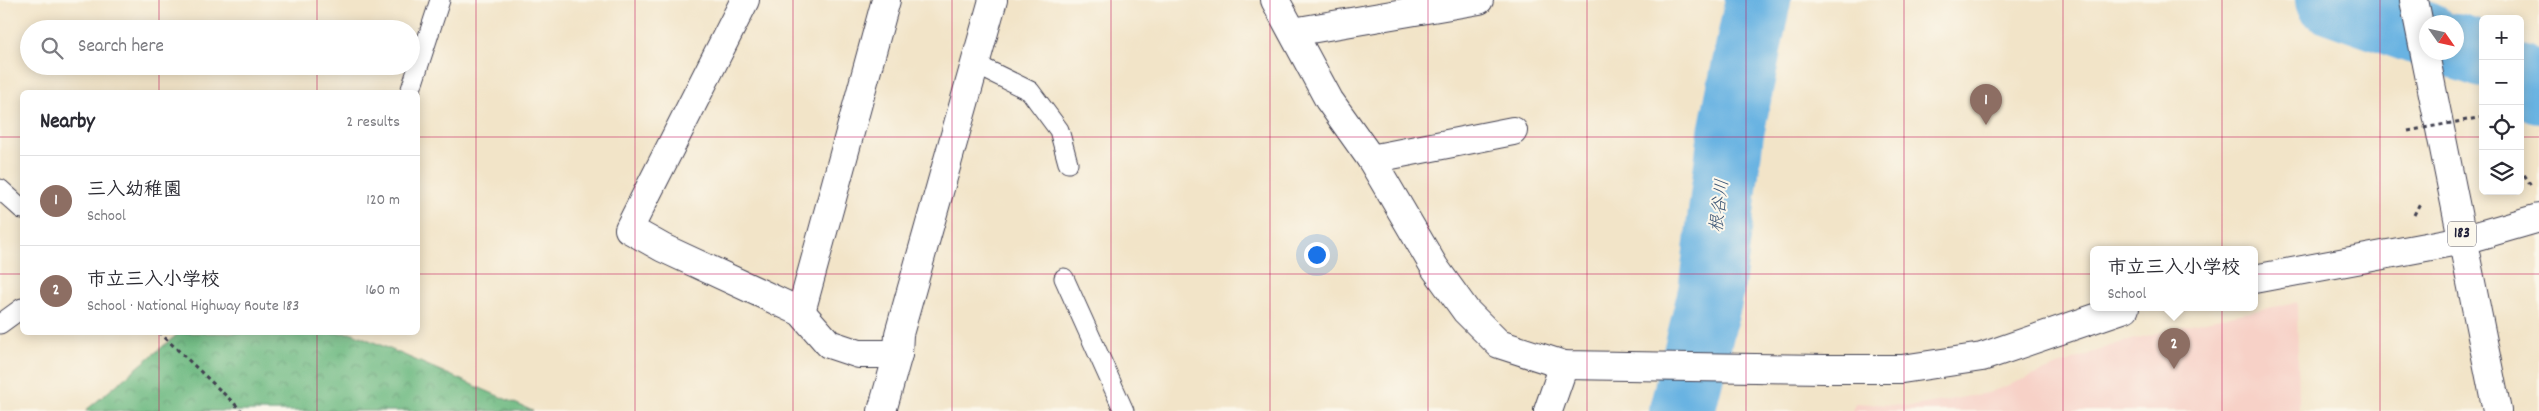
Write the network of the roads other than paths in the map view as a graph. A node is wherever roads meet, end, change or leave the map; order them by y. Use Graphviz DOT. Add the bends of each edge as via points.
graph roads {
  1 [pos="440,0"];
  2 [pos="745,0"];
  3 [pos="886,0"];
  4 [pos="993,0"];
  5 [pos="1275,0"];
  6 [pos="1480,0"];
  7 [pos="2415,5"];
  8 [pos="1292,32"];
  9 [pos="420,61"];
  10 [pos="975,64"];
  11 [pos="416,75"];
  12 [pos="411,90"];
  13 [pos="1513,131"];
  14 [pos="1371,159"];
  15 [pos="1068,163"];
  16 [pos="0,189"];
  17 [pos="2538,206"];
  18 [pos="20,207"];
  19 [pos="2463,240"];
  20 [pos="1064,278"];
  21 [pos="2258,278"];
  22 [pos="20,309"];
  23 [pos="2116,311"];
  24 [pos="801,312"];
  25 [pos="0,324"];
  26 [pos="898,354"];
  27 [pos="1575,365"];
  28 [pos="882,411"];
  29 [pos="1124,411"];
  30 [pos="1548,411"];
  31 [pos="2497,411"];
  1 -- 9 [label="lane"];
  2 -- 24 [label="main road" via="629,229"];
  3 -- 24 [label="main road"];
  4 -- 10 [label="main road"];
  5 -- 8 [label="main road"];
  6 -- 8 [label="main road"];
  7 -- 19 [label="main road, 183"];
  8 -- 14 [label="main road" via="1329,100"];
  10 -- 15 [label="lane" via="1030,91 1059,130"];
  10 -- 26 [label="main road" via="899,334"];
  11 -- 12 [label="lane"];
  13 -- 14 [label="main road"];
  14 -- 27 [label="main road" via="1435,268 1466,311 1499,344"];
  16 -- 18 [label="lane"];
  17 -- 19 [label="main road"];
  19 -- 21 [label="main road"];
  19 -- 31 [label="main road, 183"];
  20 -- 29 [label="lane"];
  22 -- 25 [label="lane"];
  23 -- 27 [label="main road" via="1982,358 1902,369"];
  24 -- 26 [label="main road" via="829,344 859,354"];
  26 -- 28 [label="main road"];
  27 -- 30 [label="main road"];
}
